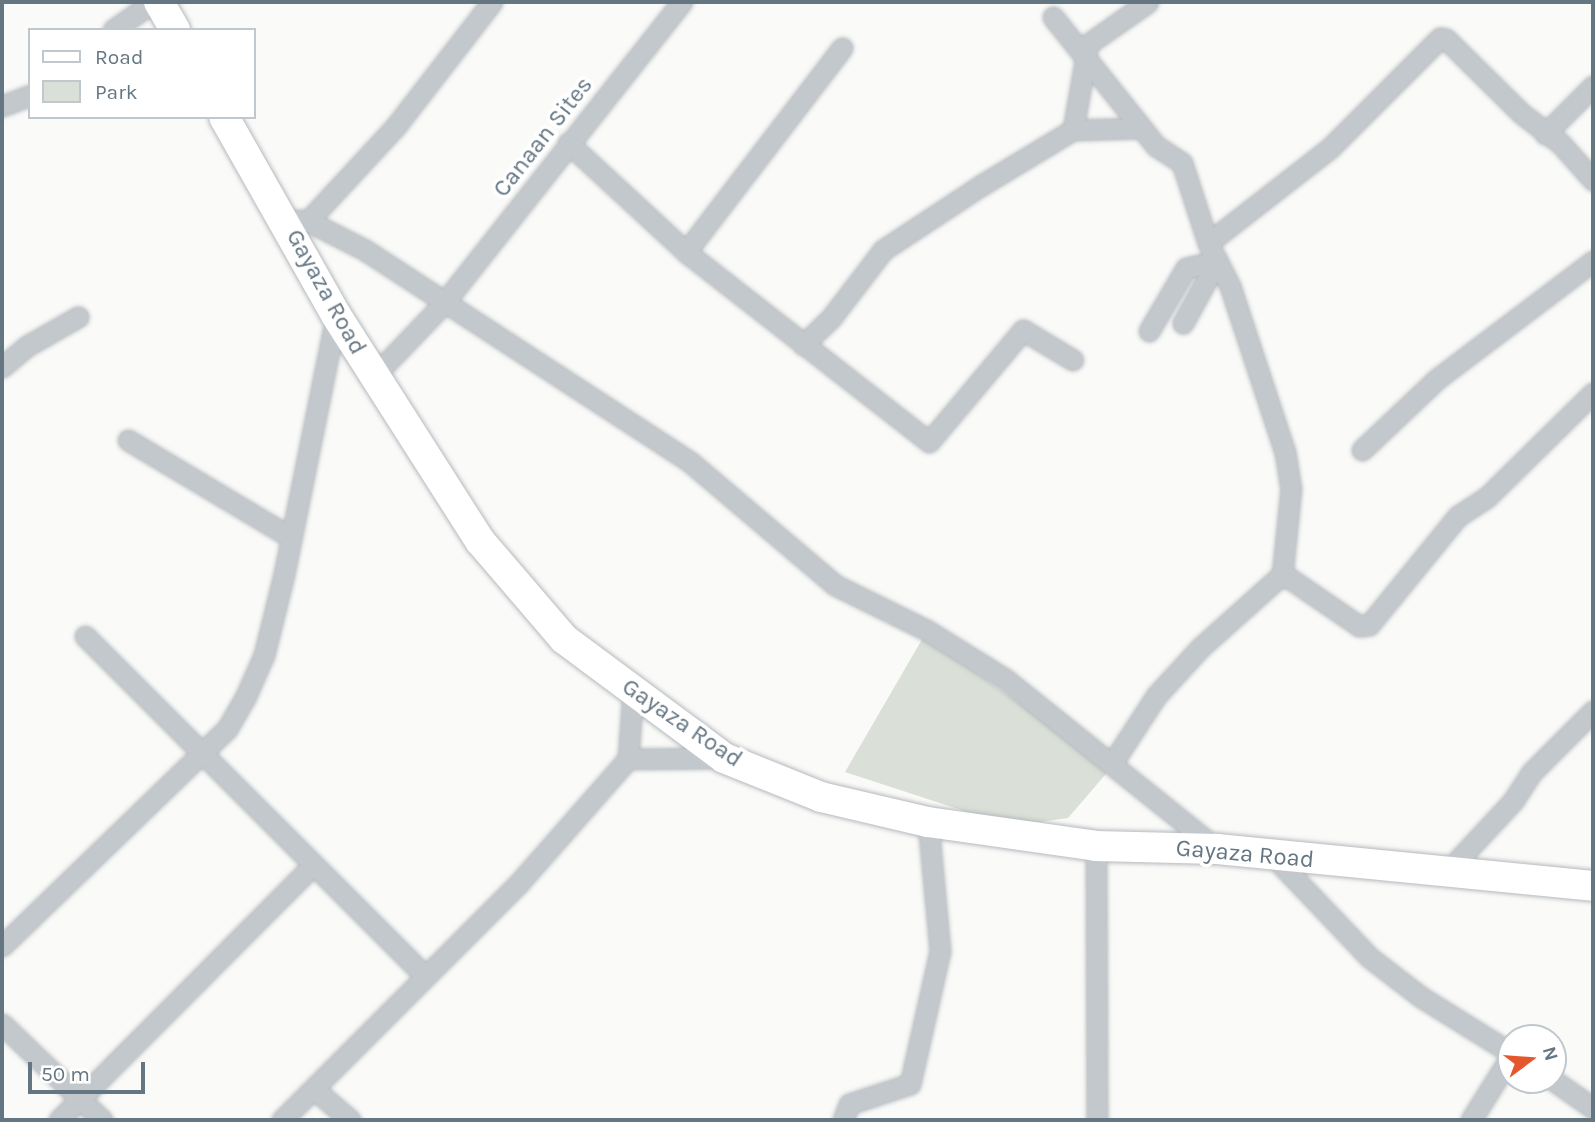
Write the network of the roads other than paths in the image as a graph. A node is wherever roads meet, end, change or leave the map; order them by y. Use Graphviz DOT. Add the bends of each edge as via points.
graph roads {
  1 [pos="153,2"];
  2 [pos="159,2"];
  3 [pos="492,2"];
  4 [pos="682,2"];
  5 [pos="1148,2"];
  6 [pos="1053,17"];
  7 [pos="116,28"];
  8 [pos="174,28"];
  9 [pos="842,48"];
  10 [pos="1088,61"];
  11 [pos="1593,86"];
  12 [pos="28,96"];
  13 [pos="2,106"];
  14 [pos="225,119"];
  15 [pos="1141,128"];
  16 [pos="1073,130"];
  17 [pos="1545,134"];
  18 [pos="568,143"];
  19 [pos="1593,180"];
  20 [pos="297,220"];
  21 [pos="1208,243"];
  22 [pos="687,252"];
  23 [pos="1217,261"];
  24 [pos="1593,261"];
  25 [pos="444,303"];
  26 [pos="336,315"];
  27 [pos="78,317"];
  28 [pos="1183,323"];
  29 [pos="1149,331"];
  30 [pos="803,345"];
  31 [pos="1073,360"];
  32 [pos="2,368"];
  33 [pos="374,376"];
  34 [pos="1593,393"];
  35 [pos="128,440"];
  36 [pos="1362,450"];
  37 [pos="290,537"];
  38 [pos="1282,576"];
  39 [pos="85,636"];
  40 [pos="632,690"];
  41 [pos="1593,711"];
  42 [pos="200,754"];
  43 [pos="724,758"];
  44 [pos="628,759"];
  45 [pos="1113,762"];
  46 [pos="928,822"];
  47 [pos="1096,846"];
  48 [pos="1217,849"];
  49 [pos="1272,855"];
  50 [pos="313,866"];
  51 [pos="1446,874"];
  52 [pos="1593,886"];
  53 [pos="2,946"];
  54 [pos="424,975"];
  55 [pos="2,1024"];
  56 [pos="1497,1046"];
  57 [pos="1497,1078"];
  58 [pos="314,1089"];
  59 [pos="1567,1090"];
  60 [pos="80,1099"];
  61 [pos="1593,1108"];
  62 [pos="60,1120"];
  63 [pos="102,1120"];
  64 [pos="282,1120"];
  65 [pos="350,1120"];
  66 [pos="843,1120"];
  67 [pos="1097,1120"];
  68 [pos="1471,1120"];
  1 -- 7 [label="street"];
  2 -- 8 [label="main road"];
  3 -- 20 [label="street" via="396,126"];
  4 -- 18 [label="street, Canaan Sites"];
  5 -- 10 [label="street" via="1095,36 1088,44"];
  6 -- 10 [label="street"];
  9 -- 22 [label="street"];
  10 -- 15 [label="street"];
  10 -- 16 [label="street"];
  11 -- 17 [label="street"];
  12 -- 13 [label="street"];
  14 -- 20 [label="main road, Gayaza Road"];
  15 -- 16 [label="street"];
  15 -- 21 [label="street" via="1156,146 1181,162"];
  16 -- 30 [label="street" via="883,250 831,318"];
  17 -- 19 [label="street"];
  17 -- 21 [label="street" via="1440,38 1330,148"];
  18 -- 22 [label="street"];
  18 -- 25 [label="street, Canaan Sites"];
  20 -- 25 [label="street" via="365,250"];
  20 -- 26 [label="main road, Gayaza Road"];
  21 -- 23 [label="street"];
  22 -- 30 [label="street"];
  23 -- 28 [label="street"];
  23 -- 29 [label="street" via="1186,268"];
  23 -- 38 [label="street" via="1230,286 1284,452 1291,488"];
  24 -- 36 [label="street" via="1437,379"];
  25 -- 33 [label="street, Canaan Sites"];
  25 -- 45 [label="street" via="690,461 835,585 928,631 1005,679"];
  26 -- 33 [label="main road, Gayaza Road"];
  26 -- 37 [label="street"];
  27 -- 32 [label="street" via="27,346"];
  30 -- 31 [label="street" via="929,442 1023,330"];
  33 -- 40 [label="main road, Gayaza Road" via="480,541 564,639"];
  34 -- 38 [label="street" via="1486,498 1458,516 1366,626 1359,626"];
  35 -- 37 [label="street"];
  37 -- 42 [label="street" via="264,655 228,729"];
  38 -- 45 [label="street" via="1244,604 1156,696"];
  39 -- 42 [label="street"];
  40 -- 43 [label="main road, Gayaza Road"];
  40 -- 44 [label="street"];
  41 -- 51 [label="street" via="1531,774 1513,801"];
  42 -- 50 [label="street"];
  42 -- 53 [label="street"];
  43 -- 44 [label="street"];
  43 -- 46 [label="main road, Gayaza Road" via="821,797"];
  44 -- 54 [label="street" via="519,883"];
  45 -- 48 [label="street"];
  46 -- 47 [label="main road, Gayaza Road"];
  46 -- 66 [label="street" via="940,951 910,1084 849,1104"];
  47 -- 48 [label="main road, Gayaza Road"];
  47 -- 67 [label="street"];
  48 -- 49 [label="main road, Gayaza Road"];
  49 -- 51 [label="main road, Gayaza Road"];
  49 -- 56 [label="street" via="1369,957"];
  50 -- 54 [label="street"];
  50 -- 60 [label="street"];
  51 -- 52 [label="main road, Gayaza Road"];
  54 -- 58 [label="street"];
  55 -- 60 [label="street"];
  57 -- 68 [label="street"];
  58 -- 64 [label="street"];
  58 -- 65 [label="street"];
  59 -- 61 [label="street"];
  60 -- 62 [label="street"];
  60 -- 63 [label="street"];
}
